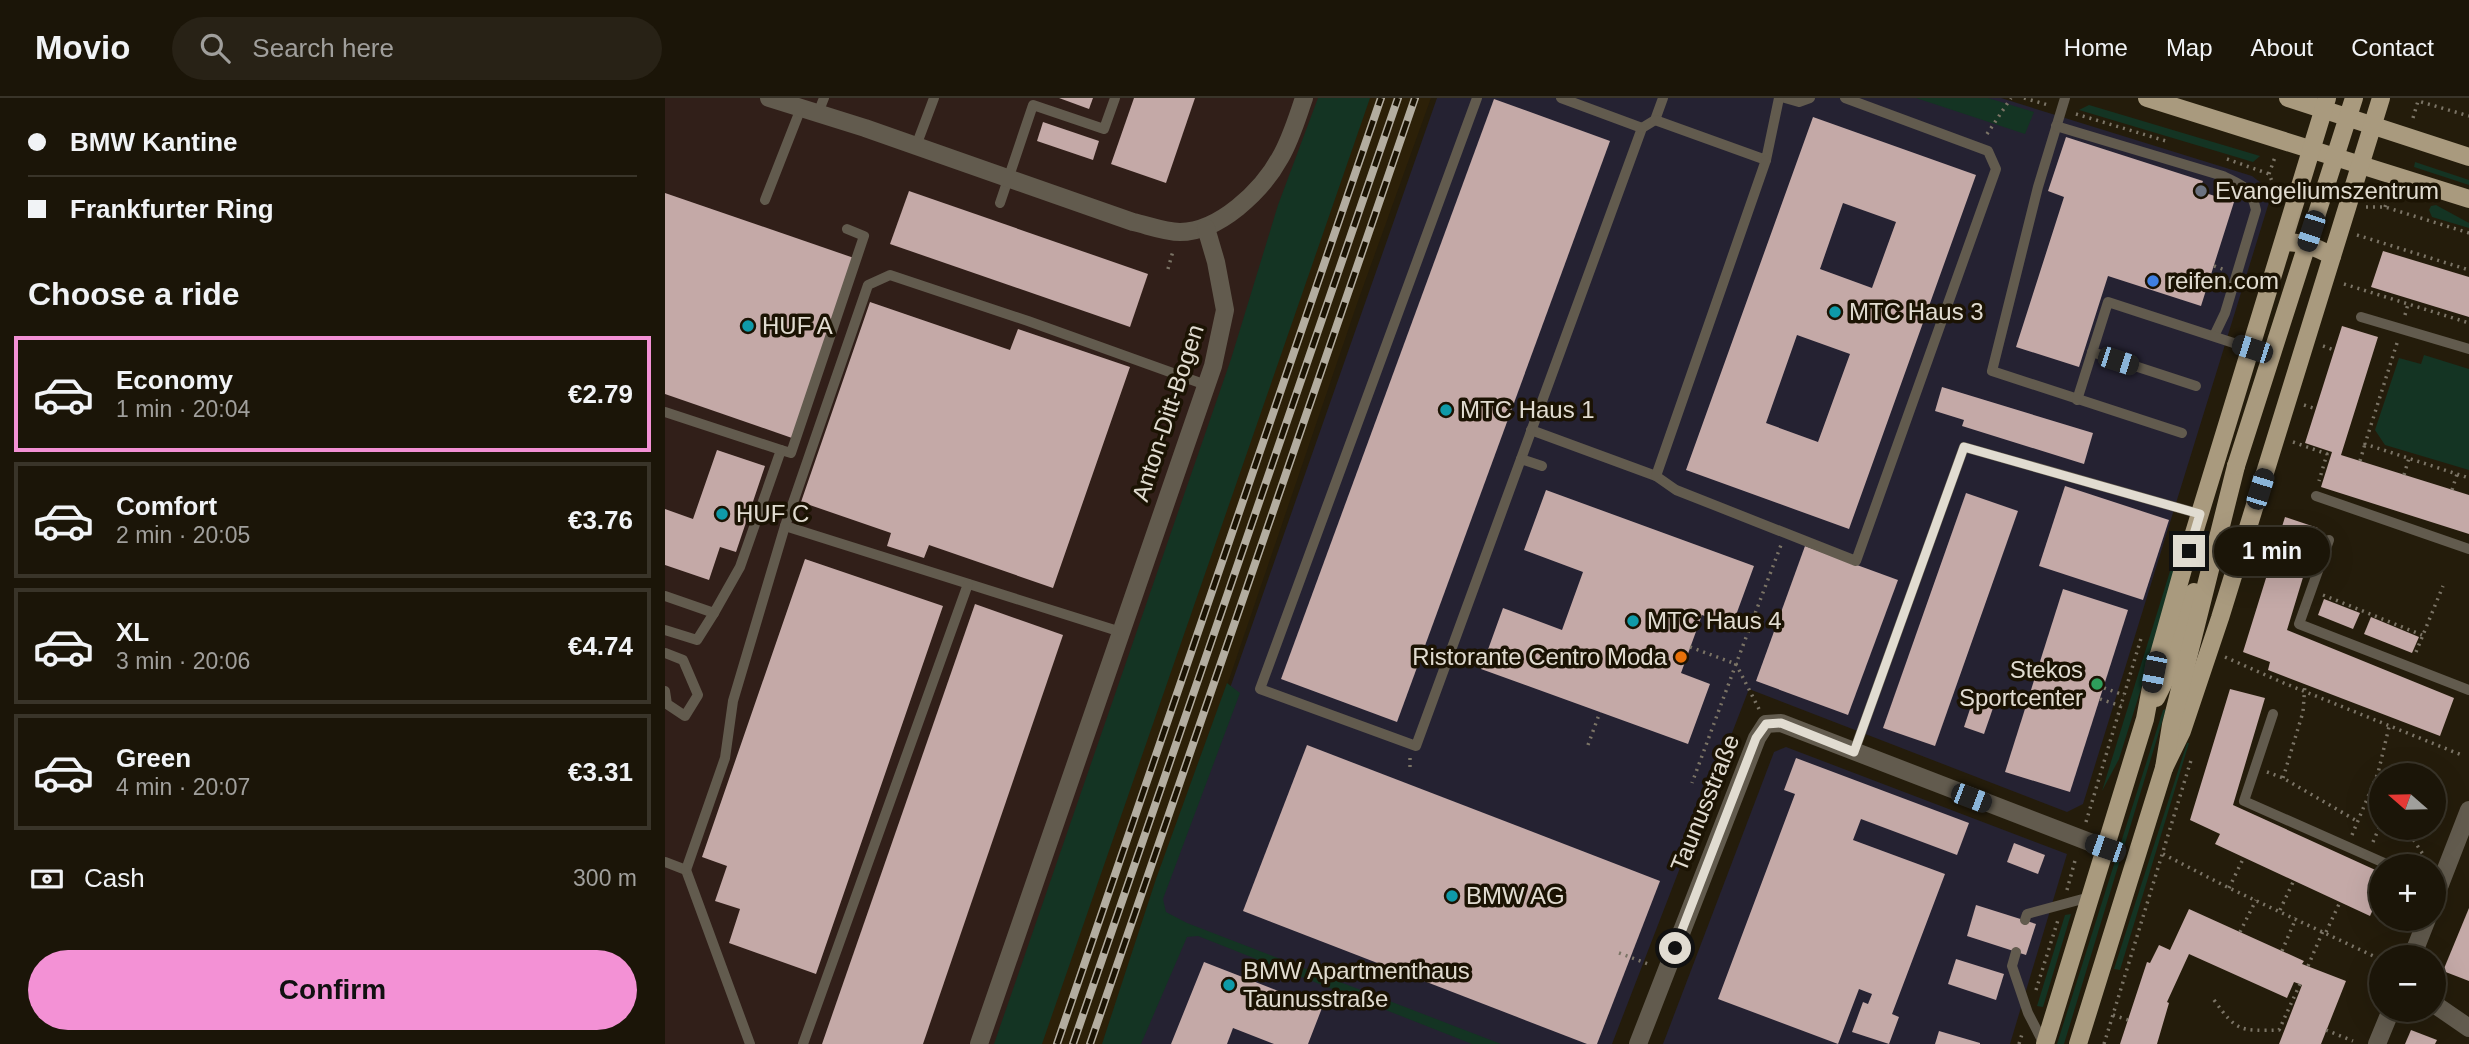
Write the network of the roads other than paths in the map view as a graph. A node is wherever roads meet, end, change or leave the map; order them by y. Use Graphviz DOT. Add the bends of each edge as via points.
graph roads {
  1 [pos="773,98"];
  2 [pos="934,98"];
  3 [pos="1115,98"];
  4 [pos="1304,98"];
  5 [pos="1477,98"];
  6 [pos="1561,98"];
  7 [pos="1663,98"];
  8 [pos="1779,98"];
  9 [pos="1785,98"];
  10 [pos="1810,98"];
  11 [pos="1845,98"];
  12 [pos="2065,98"];
  13 [pos="2147,98"];
  14 [pos="2288,98"];
  15 [pos="2354,98"];
  16 [pos="2381,98"];
  17 [pos="2326,104"];
  18 [pos="814,106"];
  19 [pos="1655,120"];
  20 [pos="2372,125"];
  21 [pos="2056,126"];
  22 [pos="1642,128"];
  23 [pos="916,146"];
  24 [pos="2312,148"];
  25 [pos="2469,157"];
  26 [pos="1766,160"];
  27 [pos="2360,165"];
  28 [pos="1008,178"];
  29 [pos="2469,199"];
  30 [pos="765,200"];
  31 [pos="1000,203"];
  32 [pos="1206,228"];
  33 [pos="847,229"];
  34 [pos="2284,242"];
  35 [pos="2332,256"];
  36 [pos="2361,317"];
  37 [pos="2214,337"];
  38 [pos="2252,349"];
  39 [pos="2469,349"];
  40 [pos="2092,352"];
  41 [pos="1206,385"];
  42 [pos="2196,386"];
  43 [pos="2077,400"];
  44 [pos="665,412"];
  45 [pos="1531,430"];
  46 [pos="2182,433"];
  47 [pos="781,450"];
  48 [pos="1521,458"];
  49 [pos="1542,466"];
  50 [pos="2237,466"];
  51 [pos="1656,475"];
  52 [pos="2316,491"];
  53 [pos="2200,514"];
  54 [pos="785,526"];
  55 [pos="2329,540"];
  56 [pos="2469,549"];
  57 [pos="968,584"];
  58 [pos="665,596"];
  59 [pos="714,613"];
  60 [pos="665,629"];
  61 [pos="1121,632"];
  62 [pos="665,653"];
  63 [pos="665,691"];
  64 [pos="2469,691"];
  65 [pos="2273,714"];
  66 [pos="2145,719"];
  67 [pos="1854,752"];
  68 [pos="2164,768"];
  69 [pos="2469,810"];
  70 [pos="2105,848"];
  71 [pos="2369,857"];
  72 [pos="665,862"];
  73 [pos="2446,866"];
  74 [pos="686,870"];
  75 [pos="2090,897"];
  76 [pos="2025,920"];
  77 [pos="2016,952"];
  78 [pos="2446,1012"];
  79 [pos="2386,1022"];
  80 [pos="2469,1028"];
  81 [pos="750,1044"];
  82 [pos="803,1044"];
  83 [pos="979,1044"];
  84 [pos="1638,1044"];
  85 [pos="2044,1044"];
  86 [pos="2078,1044"];
  87 [pos="2377,1044"];
  1 -- 18 [label="street"];
  2 -- 23 [label="lane"];
  3 -- 28 [label="lane" via="1104,129 1033,104"];
  4 -- 32 [label="street" via="1280,160 1229,215"];
  5 -- 48 [label="lane" via="1260,689 1416,746"];
  6 -- 22 [label="lane"];
  7 -- 19 [label="lane"];
  8 -- 26 [label="lane"];
  9 -- 10 [label="lane" via="1799,102"];
  11 -- 51 [label="lane" via="1989,151 1996,169 1856,561 1676,491"];
  12 -- 21 [label="lane"];
  13 -- 24 [label="main road"];
  14 -- 17 [label="main road"];
  15 -- 50 [label="main road, bridge"];
  16 -- 20 [label="main road"];
  17 -- 20 [label="main road"];
  17 -- 24 [label="main road"];
  18 -- 23 [label="street"];
  18 -- 30 [label="lane"];
  19 -- 22 [label="lane"];
  19 -- 26 [label="lane"];
  20 -- 25 [label="main road"];
  20 -- 27 [label="main road"];
  21 -- 37 [label="lane" via="2223,176 2253,196 2256,210"];
  21 -- 43 [label="lane" via="1992,372"];
  22 -- 45 [label="lane"];
  23 -- 28 [label="street"];
  24 -- 27 [label="main road"];
  24 -- 34 [label="main road"];
  26 -- 51 [label="lane"];
  27 -- 29 [label="main road"];
  27 -- 35 [label="main road"];
  28 -- 31 [label="lane"];
  28 -- 32 [label="street" via="1133,222 1179,232"];
  32 -- 41 [label="street, Anton-Ditt-Bogen" via="1225,310"];
  33 -- 47 [label="lane" via="865,236 791,453"];
  34 -- 35 [label="main road" via="2299,242"];
  34 -- 38 [label="main road"];
  35 -- 68 [label="main road" via="2220,618 2182,732"];
  36 -- 39 [label="lane"];
  37 -- 38 [label="lane"];
  37 -- 40 [label="lane" via="2108,302"];
  38 -- 53 [label="main road"];
  40 -- 42 [label="lane"];
  40 -- 43 [label="lane"];
  41 -- 54 [label="lane" via="890,275 868,285"];
  41 -- 61 [label="street, Anton-Ditt-Bogen"];
  43 -- 46 [label="lane"];
  44 -- 47 [label="lane"];
  45 -- 48 [label="lane"];
  45 -- 51 [label="lane"];
  47 -- 59 [label="lane" via="740,567"];
  48 -- 49 [label="lane"];
  50 -- 66 [label="main road" via="2164,682"];
  50 -- 68 [label="main road"];
  52 -- 56 [label="lane"];
  53 -- 66 [label="main road"];
  53 -- 67 [label="lane" via="1964,447"];
  54 -- 57 [label="lane"];
  54 -- 74 [label="lane" via="733,701 725,758"];
  55 -- 64 [label="lane" via="2299,624"];
  57 -- 61 [label="lane"];
  57 -- 82 [label="lane"];
  58 -- 59 [label="lane"];
  59 -- 60 [label="lane" via="697,640"];
  61 -- 83 [label="street, Anton-Ditt-Bogen"];
  62 -- 63 [label="lane" via="683,660 698,695 685,716 667,704"];
  65 -- 71 [label="lane" via="2244,801"];
  66 -- 70 [label="main road"];
  67 -- 70 [label="street, Taunusstraße"];
  67 -- 84 [label="street, Taunusstraße" via="1781,723 1766,724 1756,738"];
  68 -- 86 [label="main road"];
  69 -- 73 [label="street"];
  70 -- 75 [label="main road"];
  72 -- 74 [label="lane"];
  74 -- 81 [label="lane"];
  75 -- 76 [label="lane" via="2027,914"];
  75 -- 85 [label="main road"];
  77 -- 85 [label="lane" via="2011,967"];
  78 -- 80 [label="street"];
  79 -- 87 [label="street"];
}
